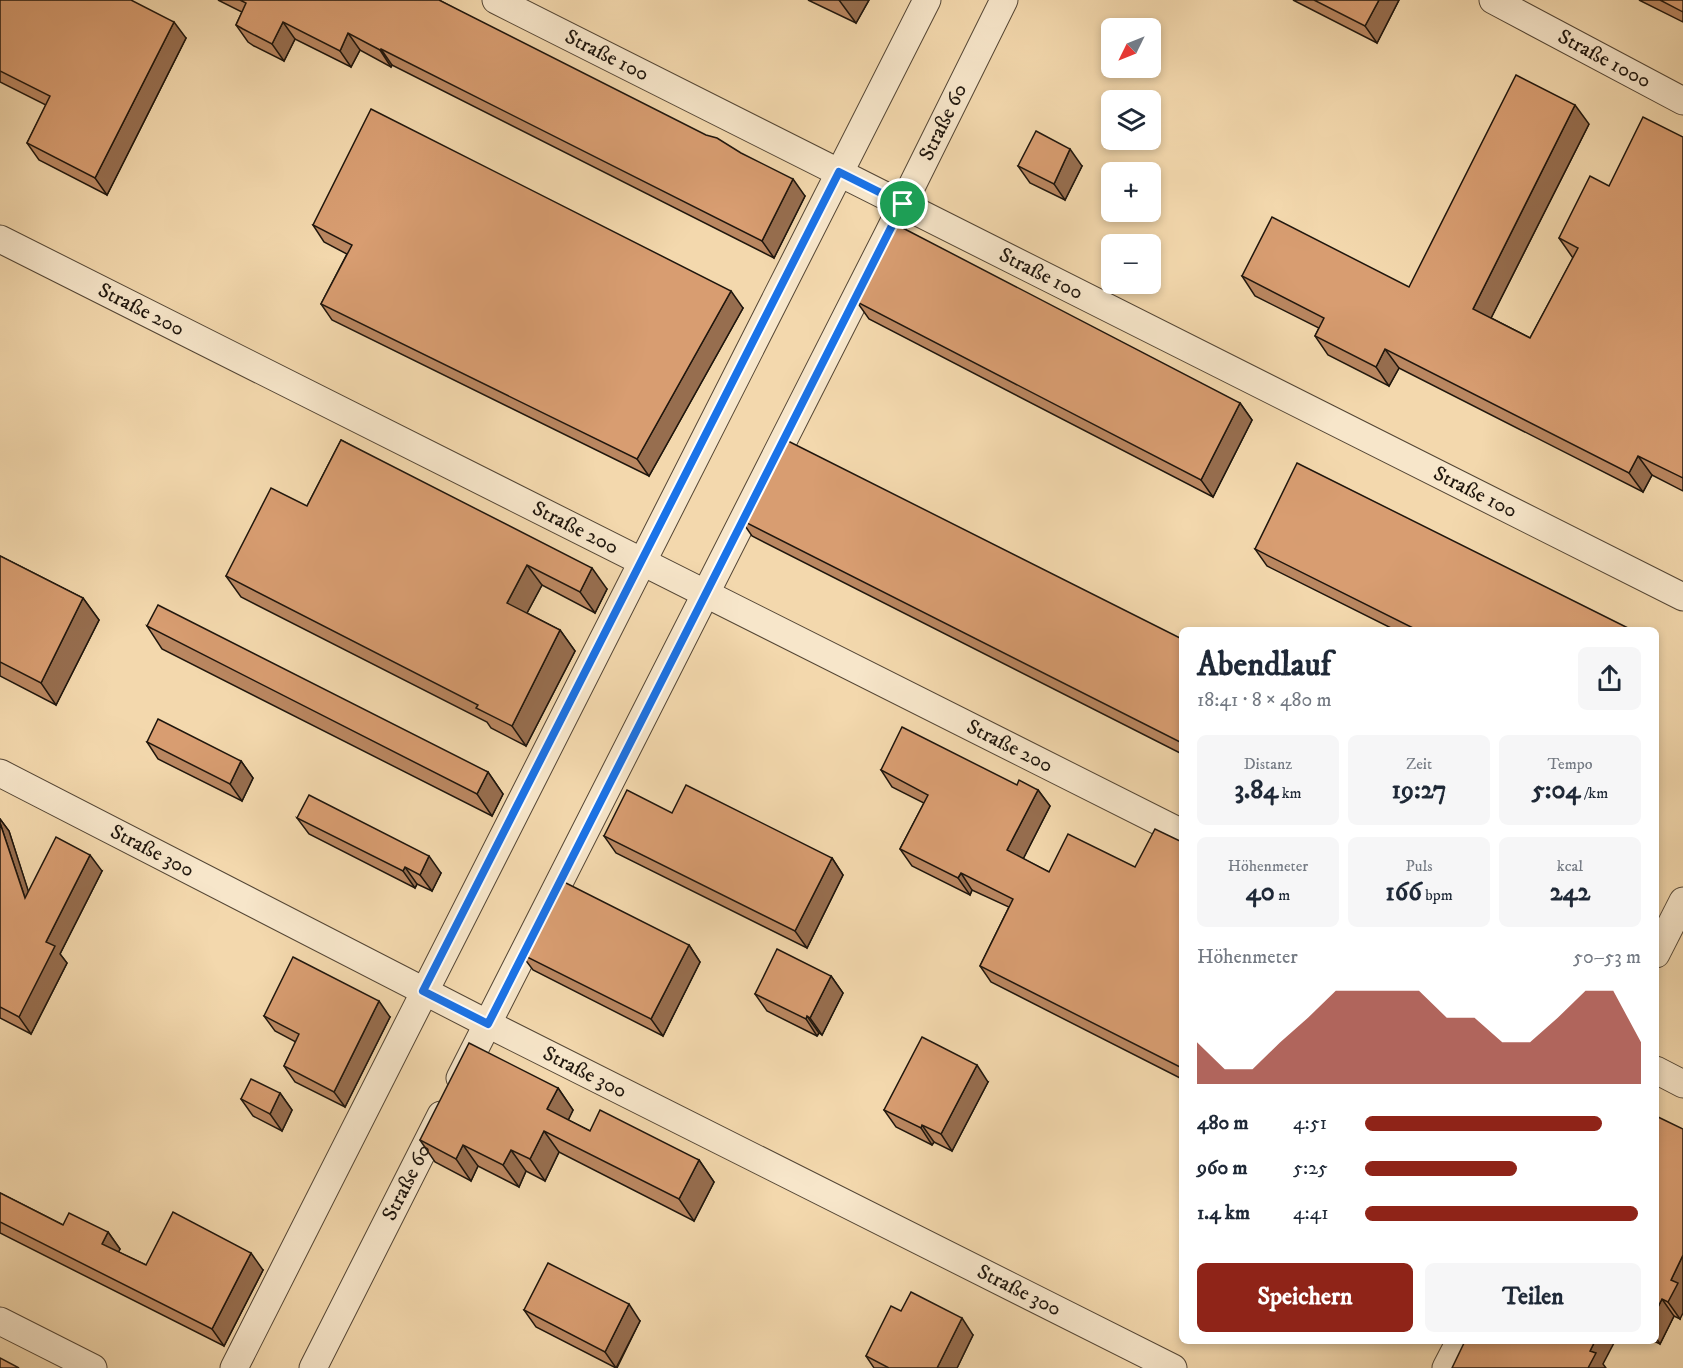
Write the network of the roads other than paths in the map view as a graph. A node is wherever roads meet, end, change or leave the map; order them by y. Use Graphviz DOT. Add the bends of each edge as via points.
graph roads {
  1 [pos="496,0"];
  2 [pos="927,0"];
  3 [pos="1004,0"];
  4 [pos="1493,0"];
  5 [pos="1683,100"];
  6 [pos="839,172"];
  7 [pos="903,204"];
  8 [pos="0,238"];
  9 [pos="641,562"];
  10 [pos="706,595"];
  11 [pos="1683,597"];
  12 [pos="0,773"];
  13 [pos="1179,832"];
  14 [pos="1683,901"];
  15 [pos="1659,948"];
  16 [pos="423,991"];
  17 [pos="488,1024"];
  18 [pos="1659,1072"];
  19 [pos="1683,1084"];
  20 [pos="0,1321"];
  21 [pos="1458,1344"];
  22 [pos="93,1368"];
  23 [pos="234,1368"];
  24 [pos="313,1368"];
  25 [pos="1173,1368"];
  26 [pos="1446,1368"];
  1 -- 6 [label="street, Straße 100"];
  2 -- 6 [label="street"];
  3 -- 7 [label="street, Straße 60"];
  4 -- 5 [label="street, Straße 1000"];
  6 -- 7 [label="street, Straße 100"];
  6 -- 9 [label="street"];
  7 -- 10 [label="street, Straße 60"];
  7 -- 11 [label="street, Straße 100"];
  8 -- 9 [label="street, Straße 200"];
  9 -- 10 [label="street, Straße 200"];
  9 -- 16 [label="street"];
  10 -- 13 [label="street, Straße 200"];
  10 -- 17 [label="street, Straße 60"];
  12 -- 16 [label="street, Straße 300"];
  14 -- 15 [label="street"];
  16 -- 17 [label="street, Straße 300"];
  16 -- 23 [label="street"];
  17 -- 24 [label="street, Straße 60"];
  17 -- 25 [label="street, Straße 300"];
  18 -- 19 [label="street"];
  20 -- 22 [label="street"];
  21 -- 26 [label="street"];
}
